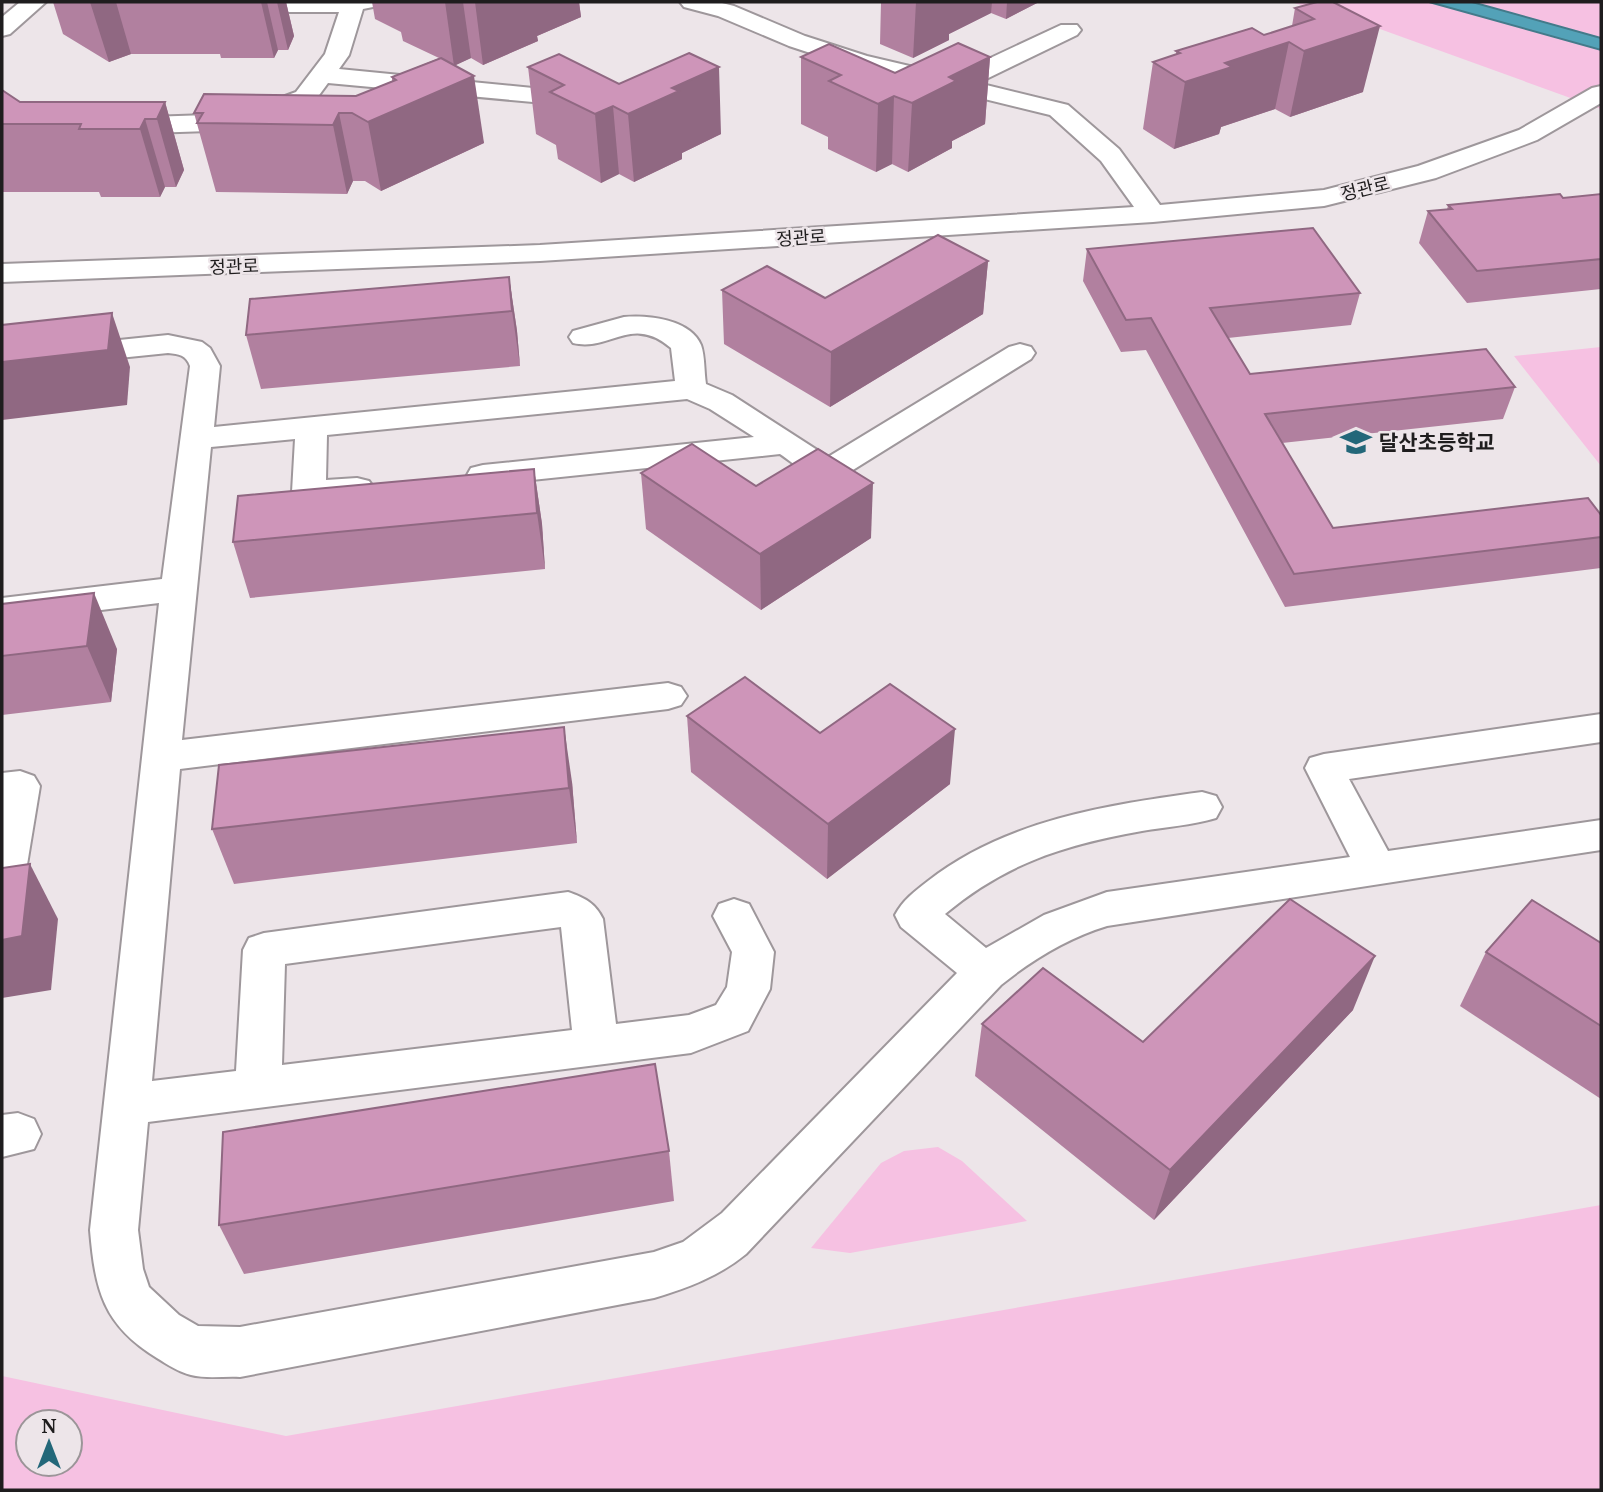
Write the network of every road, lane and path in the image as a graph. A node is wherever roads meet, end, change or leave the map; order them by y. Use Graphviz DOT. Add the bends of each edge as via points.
graph roads {
  1 [pos="33,2"];
  2 [pos="692,2"];
  3 [pos="359,3"];
  4 [pos="210,5"];
  5 [pos="5,23"];
  6 [pos="1069,30"];
  7 [pos="322,75"];
  8 [pos="955,85"];
  9 [pos="533,95"];
  10 [pos="1591,98"];
  11 [pos="90,124"];
  12 [pos="1153,214"];
  13 [pos="2,273"];
  14 [pos="584,337"];
  15 [pos="1020,353"];
  16 [pos="2,360"];
  17 [pos="691,389"];
  18 [pos="311,427"];
  19 [pos="196,439"];
  20 [pos="785,444"];
  21 [pos="459,477"];
  22 [pos="391,484"];
  23 [pos="178,589"];
  24 [pos="2,610"];
  25 [pos="668,696"];
  26 [pos="1601,729"];
  27 [pos="161,757"];
  28 [pos="2,788"];
  29 [pos="1202,807"];
  30 [pos="1601,835"];
  31 [pos="1377,869"];
  32 [pos="2,889"];
  33 [pos="734,916"];
  34 [pos="986,972"];
  35 [pos="596,1046"];
  36 [pos="258,1088"];
  37 [pos="128,1104"];
  1 -- 5 [label="street"];
  2 -- 8 [label="street" via="859,61"];
  3 -- 4 [label="street"];
  3 -- 7 [label="street" via="337,55"];
  6 -- 8 [label="street"];
  7 -- 9 [label="street"];
  7 -- 11 [label="street" via="305,97 239,122 142,127"];
  8 -- 12 [label="street" via="1059,110 1111,155"];
  10 -- 12 [label="street, 정관로" via="1528,135 1427,172 1324,198"];
  12 -- 13 [label="street, 정관로" via="540,253"];
  14 -- 17 [label="street" via="628,324 665,328 686,345"];
  15 -- 20 [label="street" via="828,471"];
  16 -- 19 [label="street" via="169,344 192,347 205,366"];
  17 -- 18 [label="street"];
  17 -- 20 [label="street" via="721,402"];
  18 -- 19 [label="street"];
  18 -- 22 [label="street" via="309,492"];
  19 -- 23 [label="street"];
  20 -- 21 [label="street"];
  23 -- 24 [label="street"];
  23 -- 27 [label="street"];
  25 -- 27 [label="street"];
  26 -- 31 [label="street" via="1324,768"];
  27 -- 37 [label="street"];
  28 -- 32 [label="street" via="20,786"];
  29 -- 34 [label="street" via="1103,824 1026,846 986,862 948,887 916,915"];
  30 -- 31 [label="street"];
  31 -- 34 [label="street" via="1107,909 1058,926"];
  33 -- 35 [label="street" via="753,952 748,989 732,1018 691,1034"];
  34 -- 37 [label="street" via="739,1230 716,1251 690,1265 240,1352 191,1351 161,1332 129,1302 118,1269 114,1230"];
  35 -- 36 [label="street"];
  35 -- 36 [label="street" via="582,919 568,909 264,950"];
  36 -- 37 [label="street"];
}
